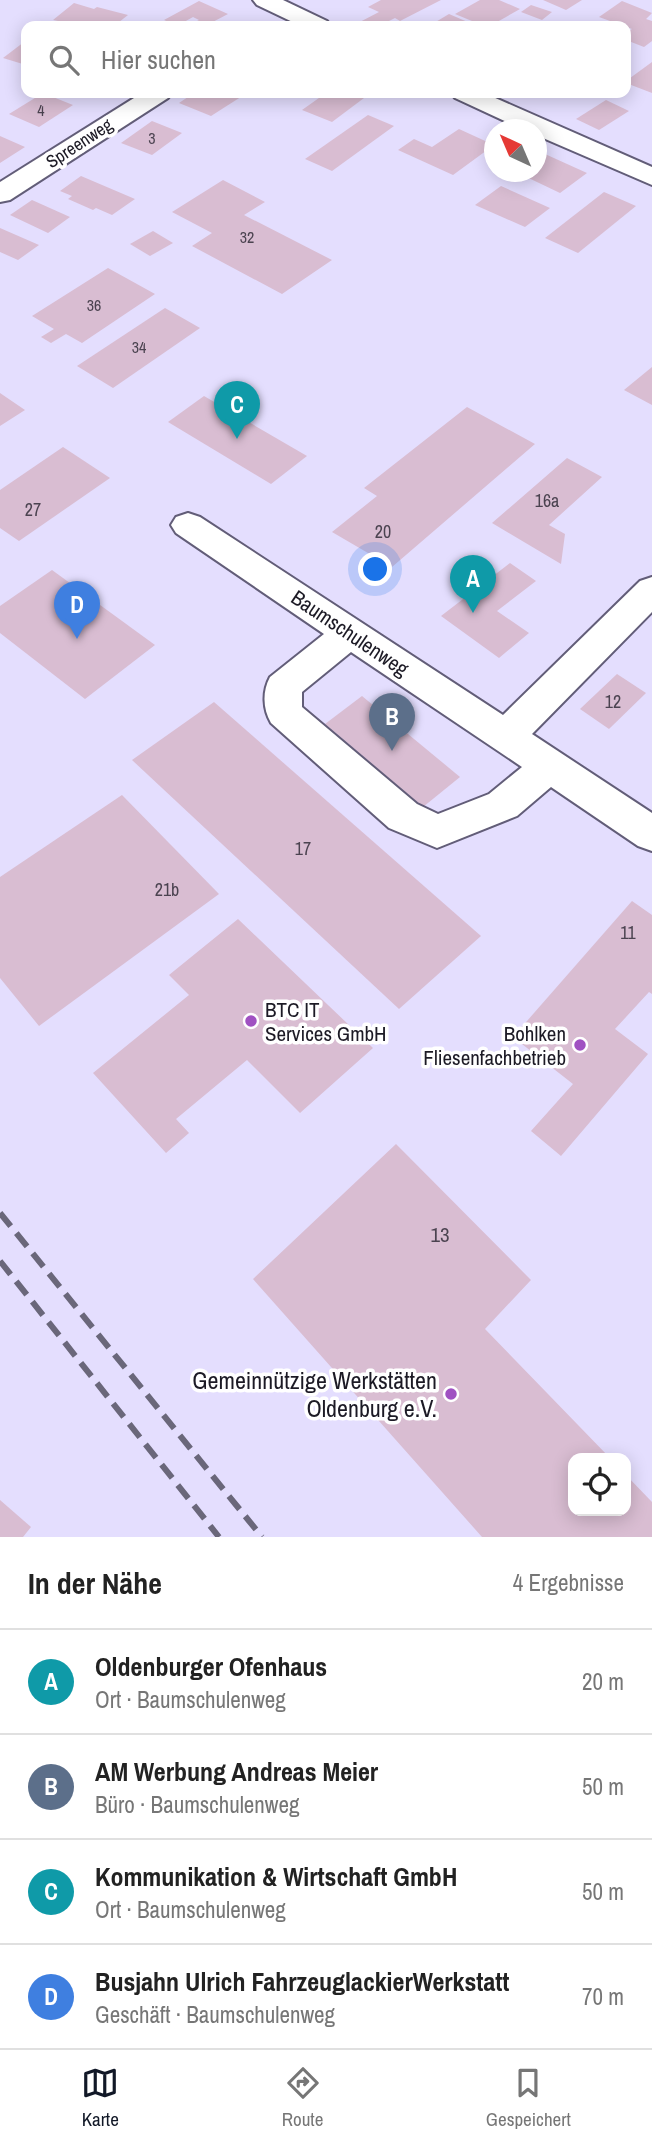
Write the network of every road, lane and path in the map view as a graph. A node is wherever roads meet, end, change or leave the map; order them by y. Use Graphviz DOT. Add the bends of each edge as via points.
graph roads {
  1 [pos="265,0"];
  2 [pos="287,11"];
  3 [pos="271,21"];
  4 [pos="308,21"];
  5 [pos="151,98"];
  6 [pos="475,98"];
  7 [pos="652,177"];
  8 [pos="0,194"];
  9 [pos="188,526"];
  10 [pos="652,590"];
  11 [pos="349,633"];
  12 [pos="506,736"];
  13 [pos="550,766"];
  14 [pos="652,834"];
  1 -- 2 [label="street"];
  2 -- 3 [label="street"];
  2 -- 4 [label="street"];
  5 -- 8 [label="street, Spreenweg"];
  6 -- 7 [label="street"];
  9 -- 11 [label="street, Baumschulenweg"];
  10 -- 12 [label="street"];
  11 -- 12 [label="street, Baumschulenweg"];
  11 -- 13 [label="street" via="283,687 284,713 403,816 437,831 503,805"];
  12 -- 13 [label="street, Baumschulenweg"];
  13 -- 14 [label="street, Baumschulenweg"];
}
